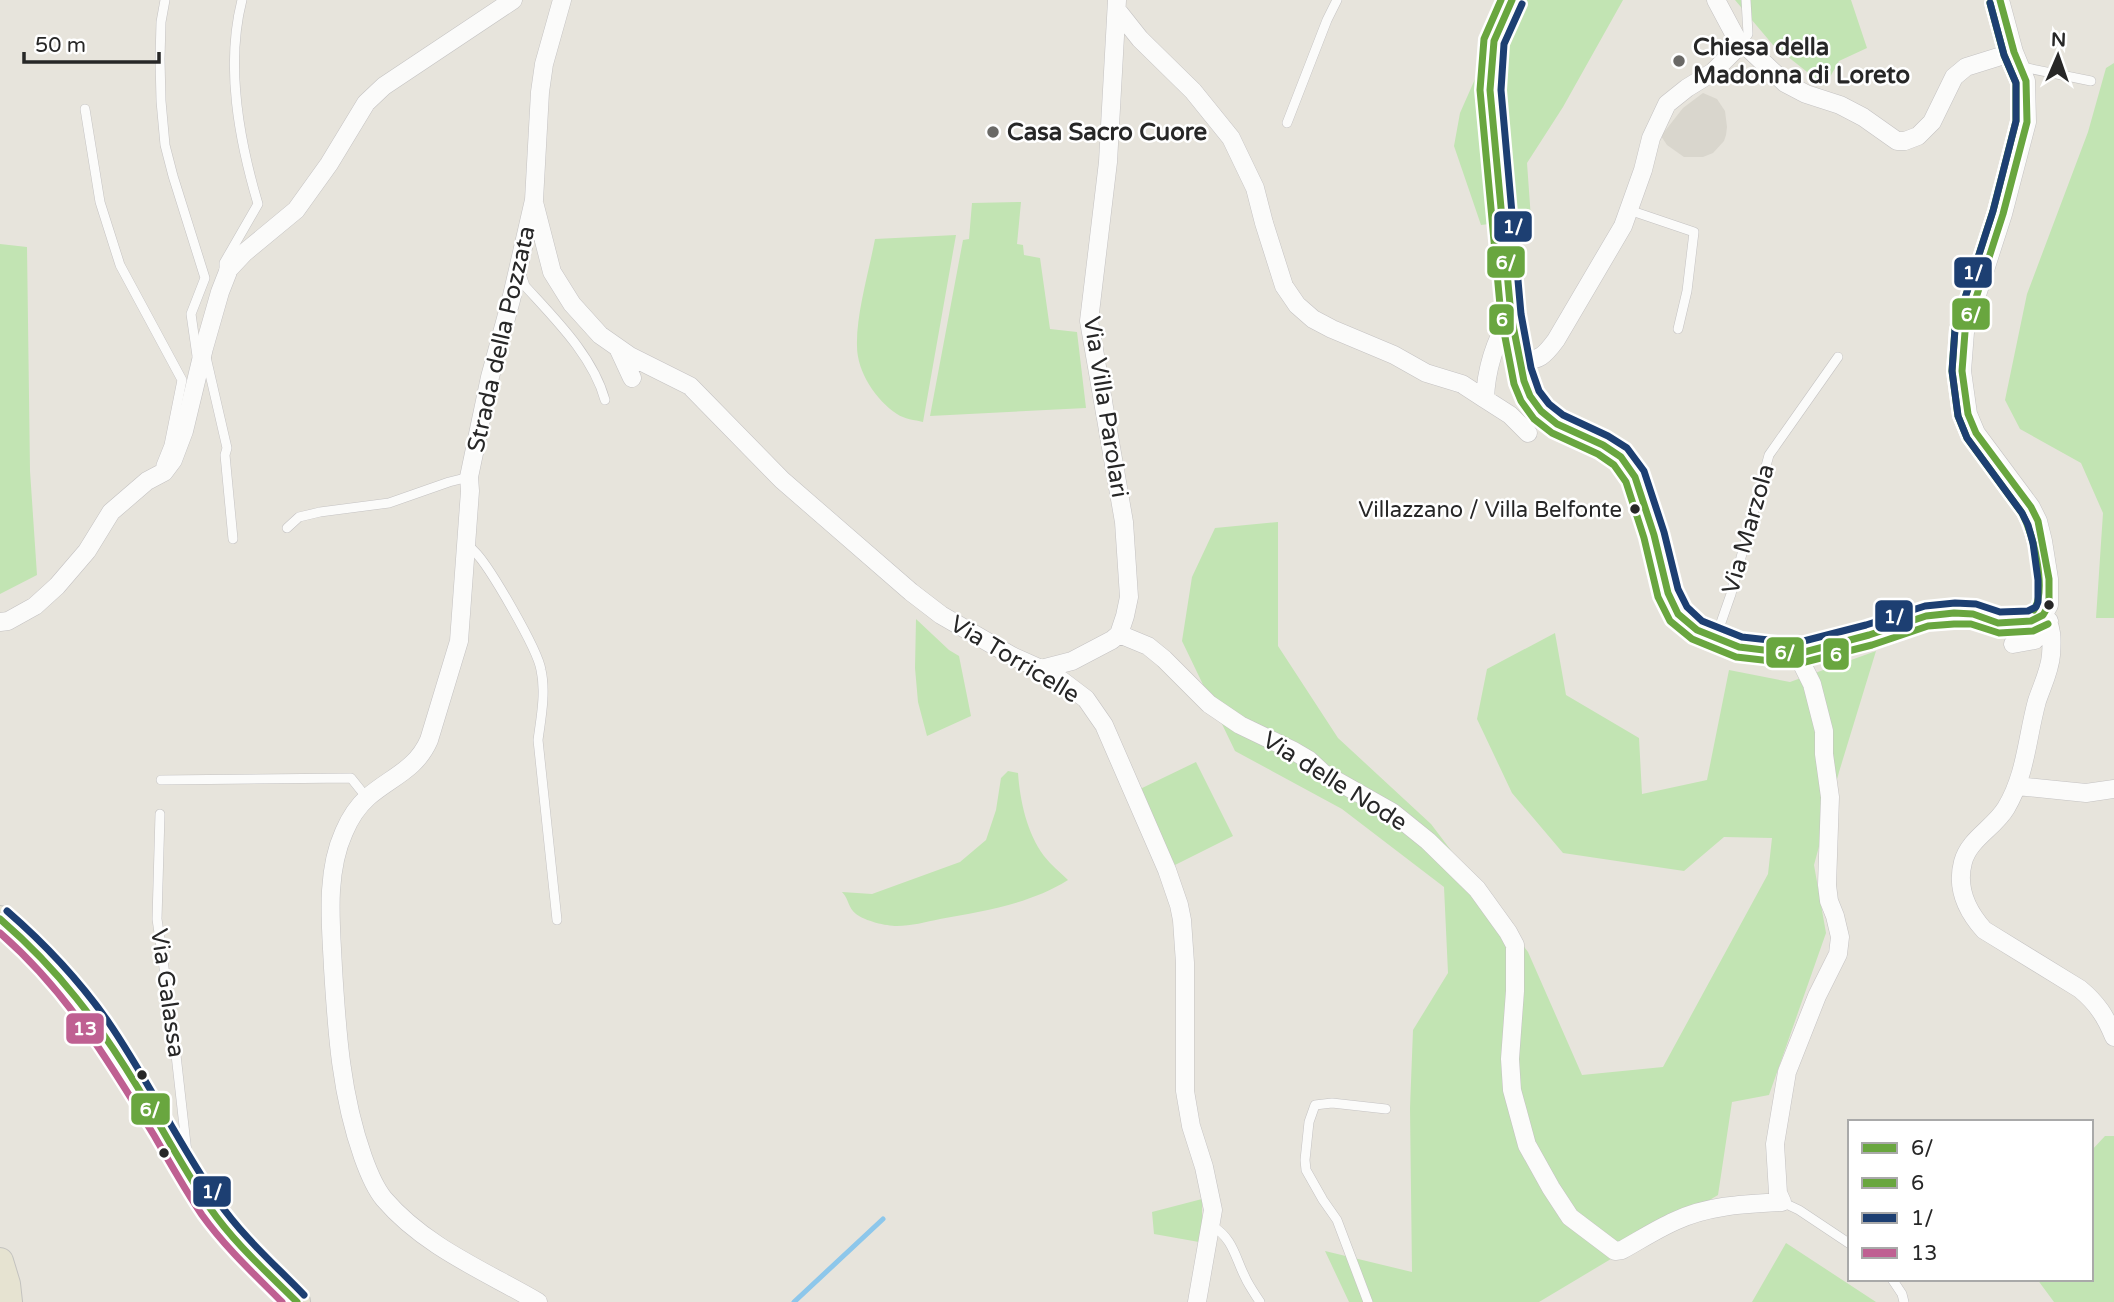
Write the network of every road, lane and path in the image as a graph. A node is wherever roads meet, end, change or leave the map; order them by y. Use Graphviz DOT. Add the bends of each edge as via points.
graph roads {
  1 [pos="164,0"];
  2 [pos="242,0"];
  3 [pos="513,0"];
  4 [pos="562,0"];
  5 [pos="1337,0"];
  6 [pos="1513,0"];
  7 [pos="1716,0"];
  8 [pos="1746,0"];
  9 [pos="2000,0"];
  10 [pos="1117,5"];
  11 [pos="1744,46"];
  12 [pos="2018,60"];
  13 [pos="2091,81"];
  14 [pos="85,109"];
  15 [pos="1287,123"];
  16 [pos="534,200"];
  17 [pos="1629,210"];
  18 [pos="519,266"];
  19 [pos="224,282"];
  20 [pos="1511,315"];
  21 [pos="1678,329"];
  22 [pos="204,348"];
  23 [pos="619,350"];
  24 [pos="1838,357"];
  25 [pos="1519,360"];
  26 [pos="199,368"];
  27 [pos="632,378"];
  28 [pos="1485,399"];
  29 [pos="605,400"];
  30 [pos="1528,433"];
  31 [pos="157,477"];
  32 [pos="470,477"];
  33 [pos="286,528"];
  34 [pos="233,539"];
  35 [pos="466,544"];
  36 [pos="2046,618"];
  37 [pos="0,622"];
  38 [pos="1119,634"];
  39 [pos="1716,637"];
  40 [pos="2014,643"];
  41 [pos="1797,654"];
  42 [pos="1041,668"];
  43 [pos="161,780"];
  44 [pos="2017,786"];
  45 [pos="2114,789"];
  46 [pos="368,798"];
  47 [pos="160,814"];
  48 [pos="0,919"];
  49 [pos="557,920"];
  50 [pos="2114,1037"];
  51 [pos="1386,1109"];
  52 [pos="188,1171"];
  53 [pos="1782,1202"];
  54 [pos="1212,1226"];
  55 [pos="1848,1243"];
  56 [pos="0,1261"];
  57 [pos="1893,1281"];
  58 [pos="9,1302"];
  59 [pos="297,1302"];
  60 [pos="538,1302"];
  61 [pos="1197,1302"];
  62 [pos="1260,1302"];
  63 [pos="1368,1302"];
  64 [pos="1904,1302"];
  1 -- 26 [label="lane" via="160,59 165,145 205,278 191,314"];
  2 -- 19 [label="lane" via="236,42 237,111 258,204 224,262"];
  3 -- 19 [label="street" via="384,86 366,103 296,210 244,253"];
  4 -- 16 [label="street" via="540,92"];
  5 -- 15 [label="lane"];
  6 -- 20 [label="street" via="1494,41 1490,90"];
  7 -- 11 [label="street"];
  8 -- 11 [label="lane"];
  9 -- 12 [label="street"];
  10 -- 28 [label="street" via="1140,39 1231,138 1255,188 1284,286 1297,304 1332,329 1426,373 1462,384"];
  10 -- 38 [label="street, Via Villa Parolari" via="1108,162 1089,321 1124,523 1129,597"];
  11 -- 12 [label="street" via="1785,83 1840,104 1897,141 1918,136 1931,122 1954,77 1966,67"];
  11 -- 17 [label="street" via="1664,113 1651,138"];
  12 -- 13 [label="lane"];
  12 -- 36 [label="street" via="2027,88 2027,121 2003,214 1970,312 1962,371 1968,414 1976,433 2038,521 2049,579"];
  14 -- 31 [label="lane" via="100,202 120,265 182,380"];
  16 -- 18 [label="street, Strada della Pozzata"];
  16 -- 23 [label="street, Via Torricelle" via="560,288 583,318"];
  17 -- 21 [label="lane" via="1694,232"];
  17 -- 25 [label="street" via="1545,355"];
  18 -- 29 [label="lane" via="525,286 577,346"];
  18 -- 32 [label="street, Strada della Pozzata"];
  19 -- 22 [label="street"];
  20 -- 25 [label="street"];
  20 -- 28 [label="street" via="1489,366"];
  22 -- 26 [label="street"];
  22 -- 34 [label="lane" via="227,448"];
  23 -- 27 [label="street, Via Torricelle"];
  23 -- 42 [label="street, Via Torricelle" via="690,386 792,489 927,605 1012,656"];
  24 -- 39 [label="lane, Via Marzola" via="1769,455"];
  25 -- 39 [label="street" via="1530,396 1541,411 1621,457 1635,477 1678,614"];
  26 -- 31 [label="street" via="173,460"];
  28 -- 30 [label="street"];
  31 -- 37 [label="street" via="111,512 87,551 57,586 35,606"];
  32 -- 33 [label="lane, Strada della Pozzata" via="389,503 299,517"];
  32 -- 35 [label="street, Strada della Pozzata"];
  35 -- 46 [label="street, Strada della Pozzata" via="459,641 429,740 414,764"];
  35 -- 49 [label="lane" via="498,586 542,671 538,740"];
  36 -- 40 [label="street" via="2035,640"];
  36 -- 41 [label="street" via="1998,623 1973,614 1926,616"];
  36 -- 44 [label="street" via="2051,658"];
  38 -- 42 [label="street" via="1072,661"];
  38 -- 53 [label="street, Via delle Node" via="1148,646 1209,704 1392,812 1477,889 1515,945 1510,1059 1512,1090 1527,1145 1570,1217 1615,1251 1676,1220 1709,1210"];
  39 -- 41 [label="street" via="1739,647"];
  41 -- 53 [label="street" via="1824,731 1830,797 1827,885 1840,937 1838,954 1787,1072 1775,1144"];
  42 -- 54 [label="street, Via Torricelle" via="1086,699 1104,724 1177,898 1185,949 1185,1091 1212,1197"];
  43 -- 46 [label="lane" via="351,778"];
  44 -- 45 [label="street" via="2086,793"];
  44 -- 50 [label="street" via="1998,819 1978,837 1964,860 1961,885 1967,906 1984,930 2092,999"];
  46 -- 60 [label="street, Strada della Pozzata" via="344,832 335,860 330,908 343,1088 359,1144 369,1173 397,1212 465,1263"];
  47 -- 52 [label="lane, Via Galassa" via="157,919"];
  48 -- 52 [label="main road, Via Galassa" via="24,938 82,1002"];
  51 -- 63 [label="lane" via="1315,1105 1305,1160 1337,1220"];
  52 -- 59 [label="main road, Via Galassa" via="236,1241"];
  53 -- 55 [label="lane"];
  54 -- 61 [label="street, Via Torricelle"];
  54 -- 62 [label="lane" via="1230,1243"];
  56 -- 58 [label="main road"];
  57 -- 64 [label="lane"];
}
